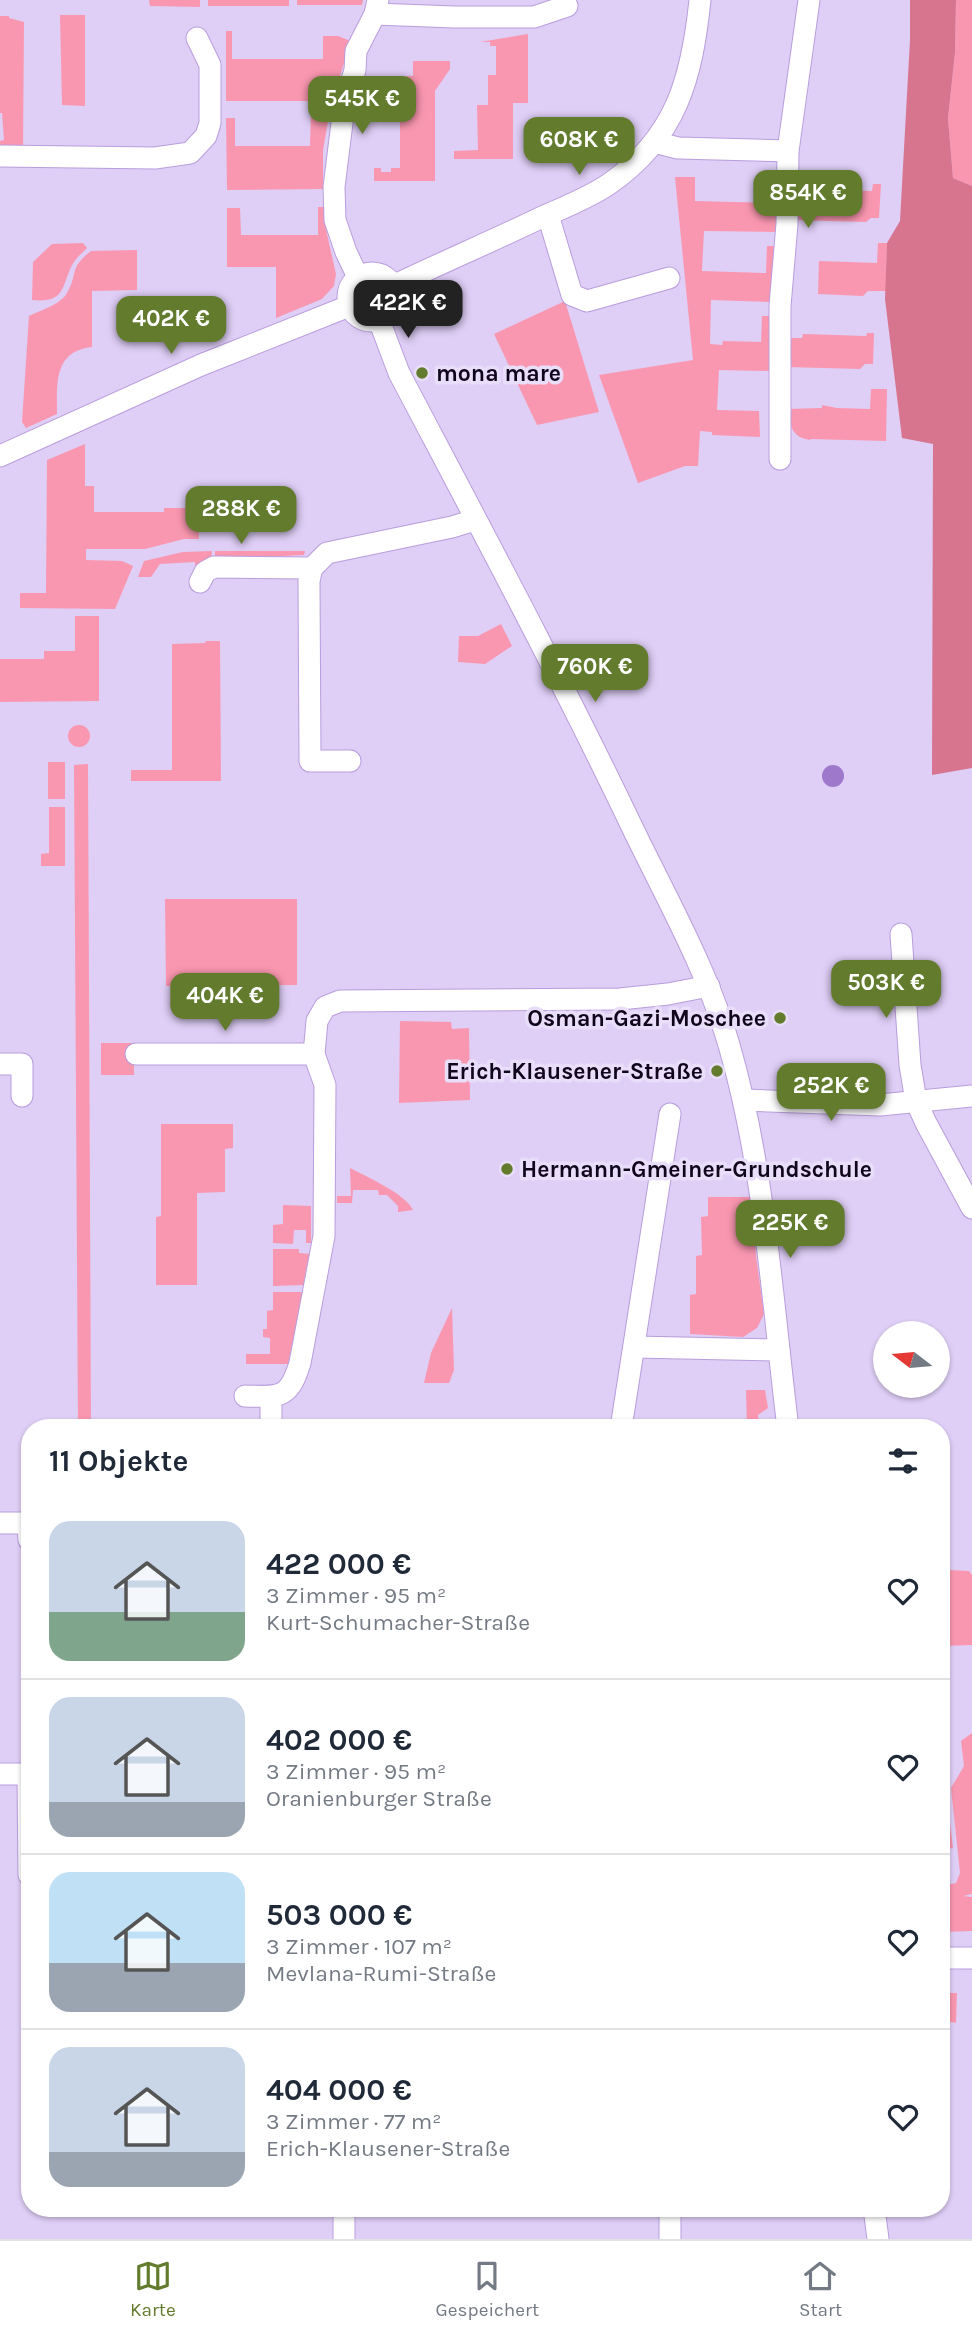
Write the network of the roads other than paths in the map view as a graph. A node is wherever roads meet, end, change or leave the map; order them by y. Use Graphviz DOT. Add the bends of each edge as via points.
graph roads {
  1 [pos="700,0"];
  2 [pos="808,0"];
  3 [pos="567,6"];
  4 [pos="377,7"];
  5 [pos="197,38"];
  6 [pos="654,142"];
  7 [pos="788,151"];
  8 [pos="0,156"];
  9 [pos="548,215"];
  10 [pos="358,277"];
  11 [pos="669,278"];
  12 [pos="393,286"];
  13 [pos="349,306"];
  14 [pos="380,320"];
  15 [pos="0,456"];
  16 [pos="780,458"];
  17 [pos="475,520"];
  18 [pos="312,568"];
  19 [pos="200,582"];
  20 [pos="350,761"];
  21 [pos="901,934"];
  22 [pos="709,986"];
  23 [pos="136,1054"];
  24 [pos="314,1054"];
  25 [pos="0,1064"];
  26 [pos="22,1096"];
  27 [pos="972,1096"];
  28 [pos="744,1100"];
  29 [pos="916,1101"];
  30 [pos="670,1114"];
  31 [pos="972,1208"];
  32 [pos="634,1347"];
  33 [pos="779,1350"];
  34 [pos="245,1396"];
  35 [pos="271,1396"];
  36 [pos="271,1419"];
  37 [pos="622,1419"];
  38 [pos="788,1419"];
  39 [pos="21,1522"];
  40 [pos="0,1523"];
  41 [pos="0,1774"];
  42 [pos="21,1774"];
  43 [pos="950,1958"];
  44 [pos="972,1958"];
  45 [pos="344,2217"];
  46 [pos="670,2217"];
  47 [pos="875,2217"];
  48 [pos="344,2239"];
  49 [pos="670,2239"];
  50 [pos="878,2239"];
  1 -- 6 [label="street" via="690,70"];
  2 -- 7 [label="street"];
  3 -- 4 [label="street" via="534,17 454,17"];
  4 -- 10 [label="street" via="356,51 334,187 335,220"];
  5 -- 8 [label="street" via="210,65 210,123 202,142 190,153 155,158"];
  6 -- 7 [label="street" via="678,148"];
  6 -- 9 [label="street" via="608,185"];
  7 -- 16 [label="street" via="780,318"];
  9 -- 11 [label="street" via="572,295 587,301"];
  9 -- 12 [label="street"];
  10 -- 12 [label="street" via="378,274"];
  10 -- 13 [label="street" via="348,293"];
  12 -- 14 [label="street" via="392,310"];
  13 -- 14 [label="street" via="362,319"];
  13 -- 15 [label="street" via="201,365"];
  14 -- 17 [label="street" via="400,373"];
  17 -- 18 [label="street" via="327,553"];
  17 -- 22 [label="street" via="559,678"];
  18 -- 19 [label="street" via="214,567"];
  18 -- 20 [label="street" via="310,761"];
  21 -- 29 [label="street"];
  22 -- 24 [label="street" via="620,999 340,1001 325,1007 317,1021"];
  22 -- 28 [label="street"];
  23 -- 24 [label="street"];
  24 -- 35 [label="street" via="324,1085 323,1245 294,1383 286,1392"];
  25 -- 26 [label="street" via="22,1064"];
  27 -- 29 [label="street"];
  28 -- 29 [label="street" via="880,1105"];
  28 -- 33 [label="street" via="762,1201"];
  29 -- 31 [label="street"];
  30 -- 32 [label="street"];
  32 -- 33 [label="street"];
  32 -- 37 [label="street"];
  33 -- 38 [label="street"];
  34 -- 35 [label="street"];
  35 -- 36 [label="street"];
  39 -- 40 [label="street"];
  41 -- 42 [label="street"];
  43 -- 44 [label="street"];
  45 -- 48 [label="street"];
  46 -- 49 [label="street"];
  47 -- 50 [label="street"];
}
